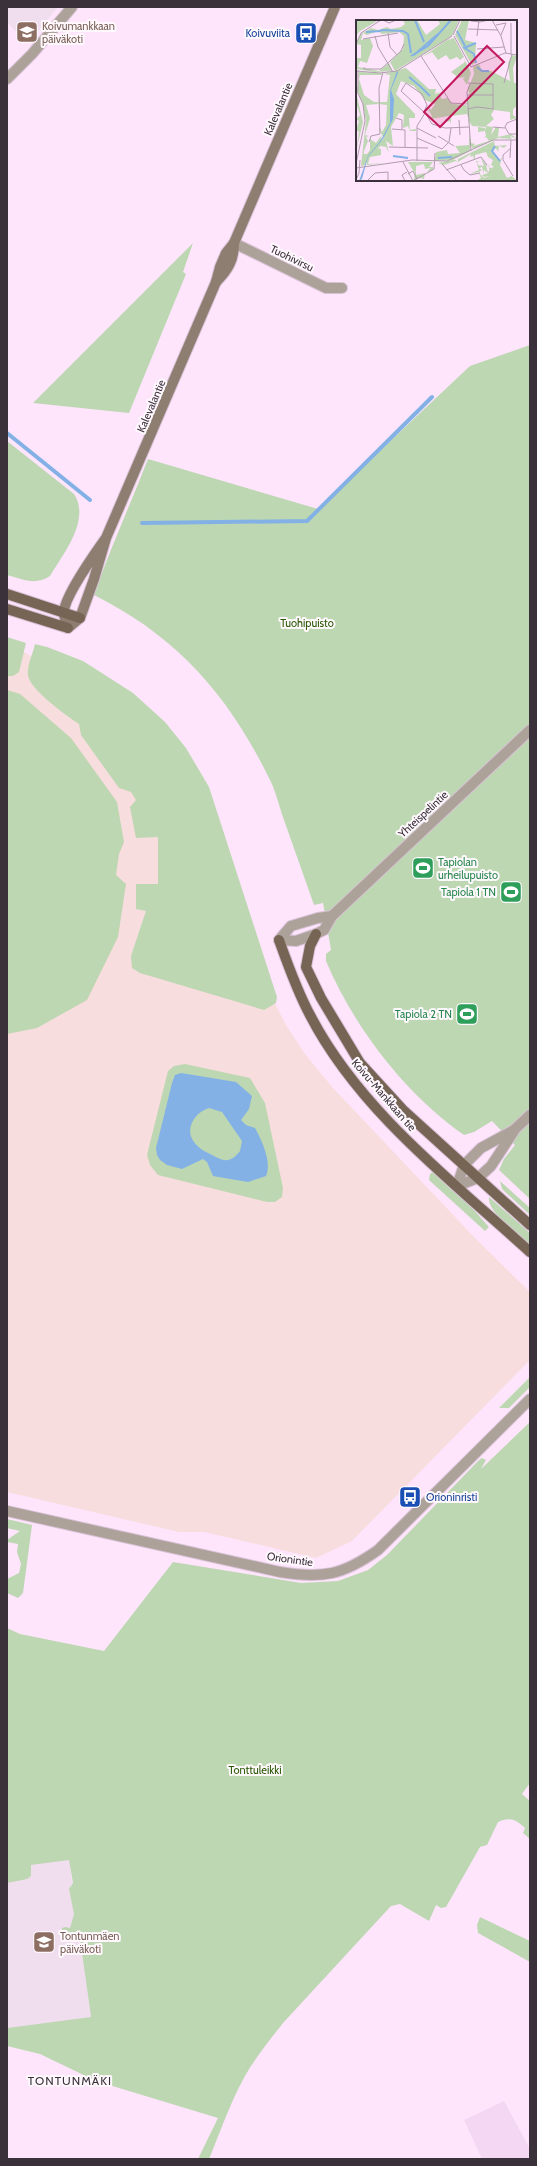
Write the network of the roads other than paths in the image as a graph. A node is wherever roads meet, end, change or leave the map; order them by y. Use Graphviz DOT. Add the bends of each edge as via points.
graph roads {
  1 [pos="72,7"];
  2 [pos="335,7"];
  3 [pos="7,79"];
  4 [pos="234,243"];
  5 [pos="342,288"];
  6 [pos="106,538"];
  7 [pos="7,594"];
  8 [pos="7,609"];
  9 [pos="64,612"];
  10 [pos="80,618"];
  11 [pos="68,628"];
  12 [pos="530,730"];
  13 [pos="332,916"];
  14 [pos="316,934"];
  15 [pos="278,940"];
  16 [pos="530,1115"];
  17 [pos="514,1130"];
  18 [pos="464,1165"];
  19 [pos="478,1178"];
  20 [pos="458,1186"];
  21 [pos="530,1225"];
  22 [pos="530,1252"];
  23 [pos="530,1399"];
  24 [pos="7,1511"];
  1 -- 3 [label="street"];
  2 -- 4 [label="main road, Kalevalantie"];
  4 -- 5 [label="street, Tuohivirsu" via="326,288"];
  4 -- 6 [label="main road, Kalevalantie" via="220,266 216,282"];
  6 -- 9 [label="main road, Kalevalantie" via="82,573"];
  6 -- 10 [label="main road, Kalevalantie"];
  7 -- 9 [label="main road"];
  8 -- 11 [label="main road"];
  9 -- 10 [label="main road"];
  9 -- 11 [label="main road"];
  10 -- 11 [label="main road"];
  12 -- 13 [label="street, Yhteispelintie"];
  13 -- 14 [label="street, Yhteispelintie" via="324,930"];
  13 -- 15 [label="street" via="291,926"];
  14 -- 15 [label="street, Yhteispelintie" via="296,941"];
  14 -- 18 [label="main road, Koivu-Mankkaan tie" via="310,946 306,967 321,998 360,1063 403,1110"];
  15 -- 20 [label="main road, Koivu-Mankkaan tie" via="310,1016 328,1046 386,1119"];
  16 -- 17 [label="street"];
  17 -- 18 [label="street" via="481,1148"];
  17 -- 19 [label="street" via="496,1160"];
  18 -- 19 [label="main road, Koivu-Mankkaan tie"];
  18 -- 20 [label="street"];
  19 -- 20 [label="street"];
  19 -- 21 [label="main road, Koivu-Mankkaan tie"];
  20 -- 22 [label="main road, Koivu-Mankkaan tie"];
  23 -- 24 [label="street, Orionintie" via="378,1550 358,1564 333,1574 300,1575 280,1572"];
}
